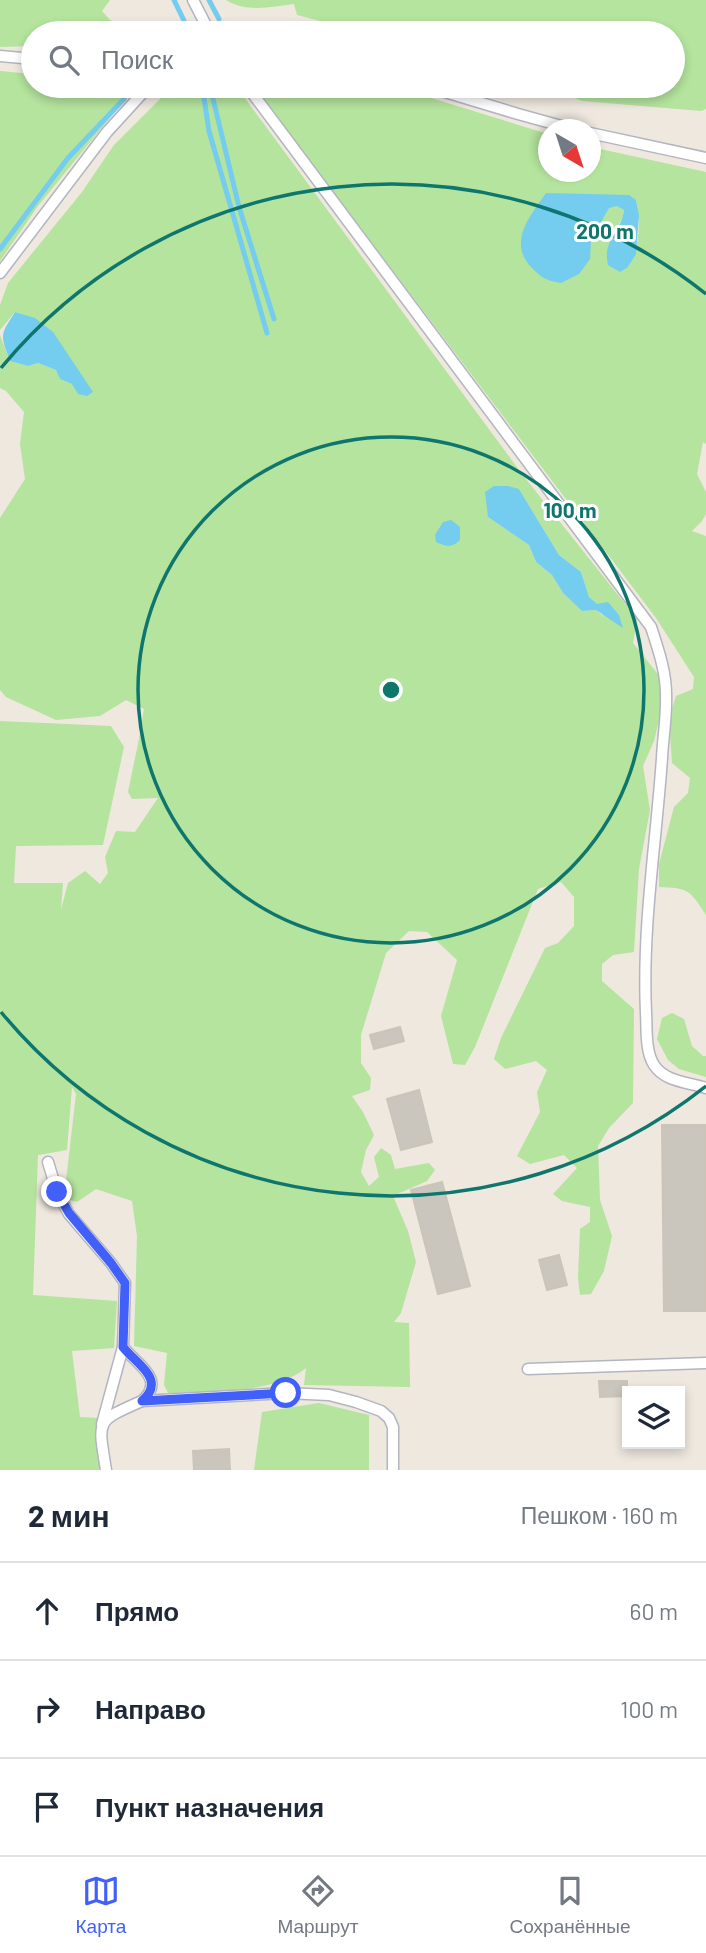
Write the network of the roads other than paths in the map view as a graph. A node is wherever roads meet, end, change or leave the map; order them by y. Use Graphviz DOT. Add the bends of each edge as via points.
graph roads {
  1 [pos="193,0"];
  2 [pos="204,21"];
  3 [pos="0,56"];
  4 [pos="21,58"];
  5 [pos="138,98"];
  6 [pos="256,98"];
  7 [pos="465,98"];
  8 [pos="538,120"];
  9 [pos="601,135"];
  10 [pos="706,159"];
  11 [pos="0,273"];
  12 [pos="706,1088"];
  13 [pos="48,1162"];
  14 [pos="123,1347"];
  15 [pos="706,1363"];
  16 [pos="528,1369"];
  17 [pos="142,1401"];
  18 [pos="102,1425"];
  19 [pos="106,1470"];
  20 [pos="393,1470"];
  1 -- 2 [label="lane"];
  3 -- 4 [label="lane"];
  5 -- 11 [label="lane"];
  6 -- 12 [label="lane" via="651,627 666,694 647,916 648,1043 652,1063 662,1074"];
  7 -- 8 [label="lane"];
  9 -- 10 [label="lane"];
  13 -- 14 [label="lane" via="69,1213 125,1283"];
  14 -- 17 [label="lane" via="151,1377 151,1391"];
  14 -- 18 [label="lane"];
  15 -- 16 [label="lane"];
  17 -- 18 [label="lane"];
  17 -- 20 [label="lane" via="286,1393 356,1402 389,1418"];
  18 -- 19 [label="lane"];
}
